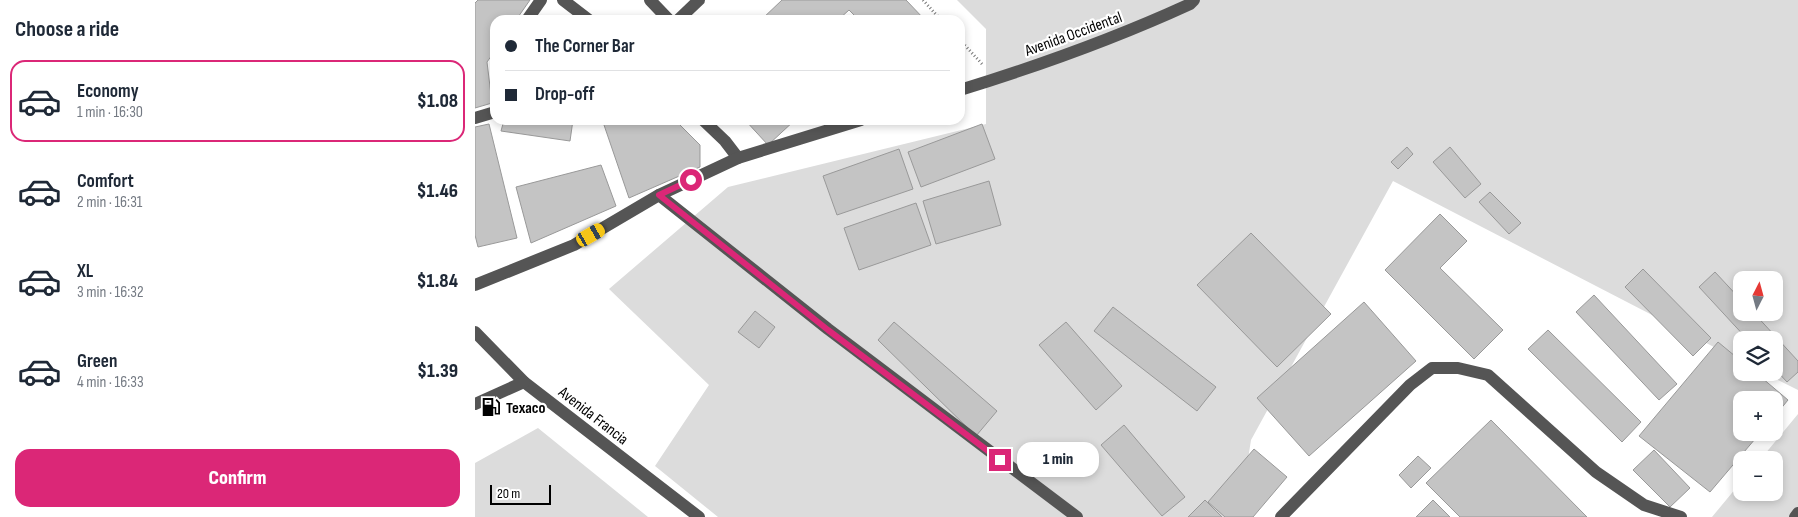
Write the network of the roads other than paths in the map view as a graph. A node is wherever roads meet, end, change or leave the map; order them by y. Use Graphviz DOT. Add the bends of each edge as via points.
graph roads {
  1 [pos="541,0"];
  2 [pos="563,0"];
  3 [pos="650,0"];
  4 [pos="699,0"];
  5 [pos="1194,0"];
  6 [pos="530,15"];
  7 [pos="582,15"];
  8 [pos="664,15"];
  9 [pos="683,15"];
  10 [pos="965,88"];
  11 [pos="490,114"];
  12 [pos="475,118"];
  13 [pos="708,125"];
  14 [pos="845,125"];
  15 [pos="738,158"];
  16 [pos="659,195"];
  17 [pos="475,286"];
  18 [pos="475,332"];
  19 [pos="524,382"];
  20 [pos="475,404"];
  21 [pos="1798,513"];
  22 [pos="699,517"];
  23 [pos="1077,517"];
  24 [pos="1281,517"];
  25 [pos="1681,517"];
  26 [pos="1795,517"];
  1 -- 6 [label="street"];
  2 -- 7 [label="street"];
  3 -- 8 [label="street"];
  4 -- 9 [label="street"];
  5 -- 10 [label="street, Avenida Occidental" via="1143,26"];
  11 -- 12 [label="street"];
  13 -- 15 [label="street"];
  14 -- 15 [label="street"];
  15 -- 16 [label="street"];
  16 -- 17 [label="street" via="574,245"];
  16 -- 23 [label="street" via="828,330"];
  18 -- 19 [label="street, Avenida Francia"];
  19 -- 20 [label="street"];
  19 -- 22 [label="street, Avenida Francia"];
  21 -- 26 [label="street"];
  24 -- 25 [label="street" via="1410,385 1432,368 1458,368 1488,375 1596,472 1644,504"];
}
